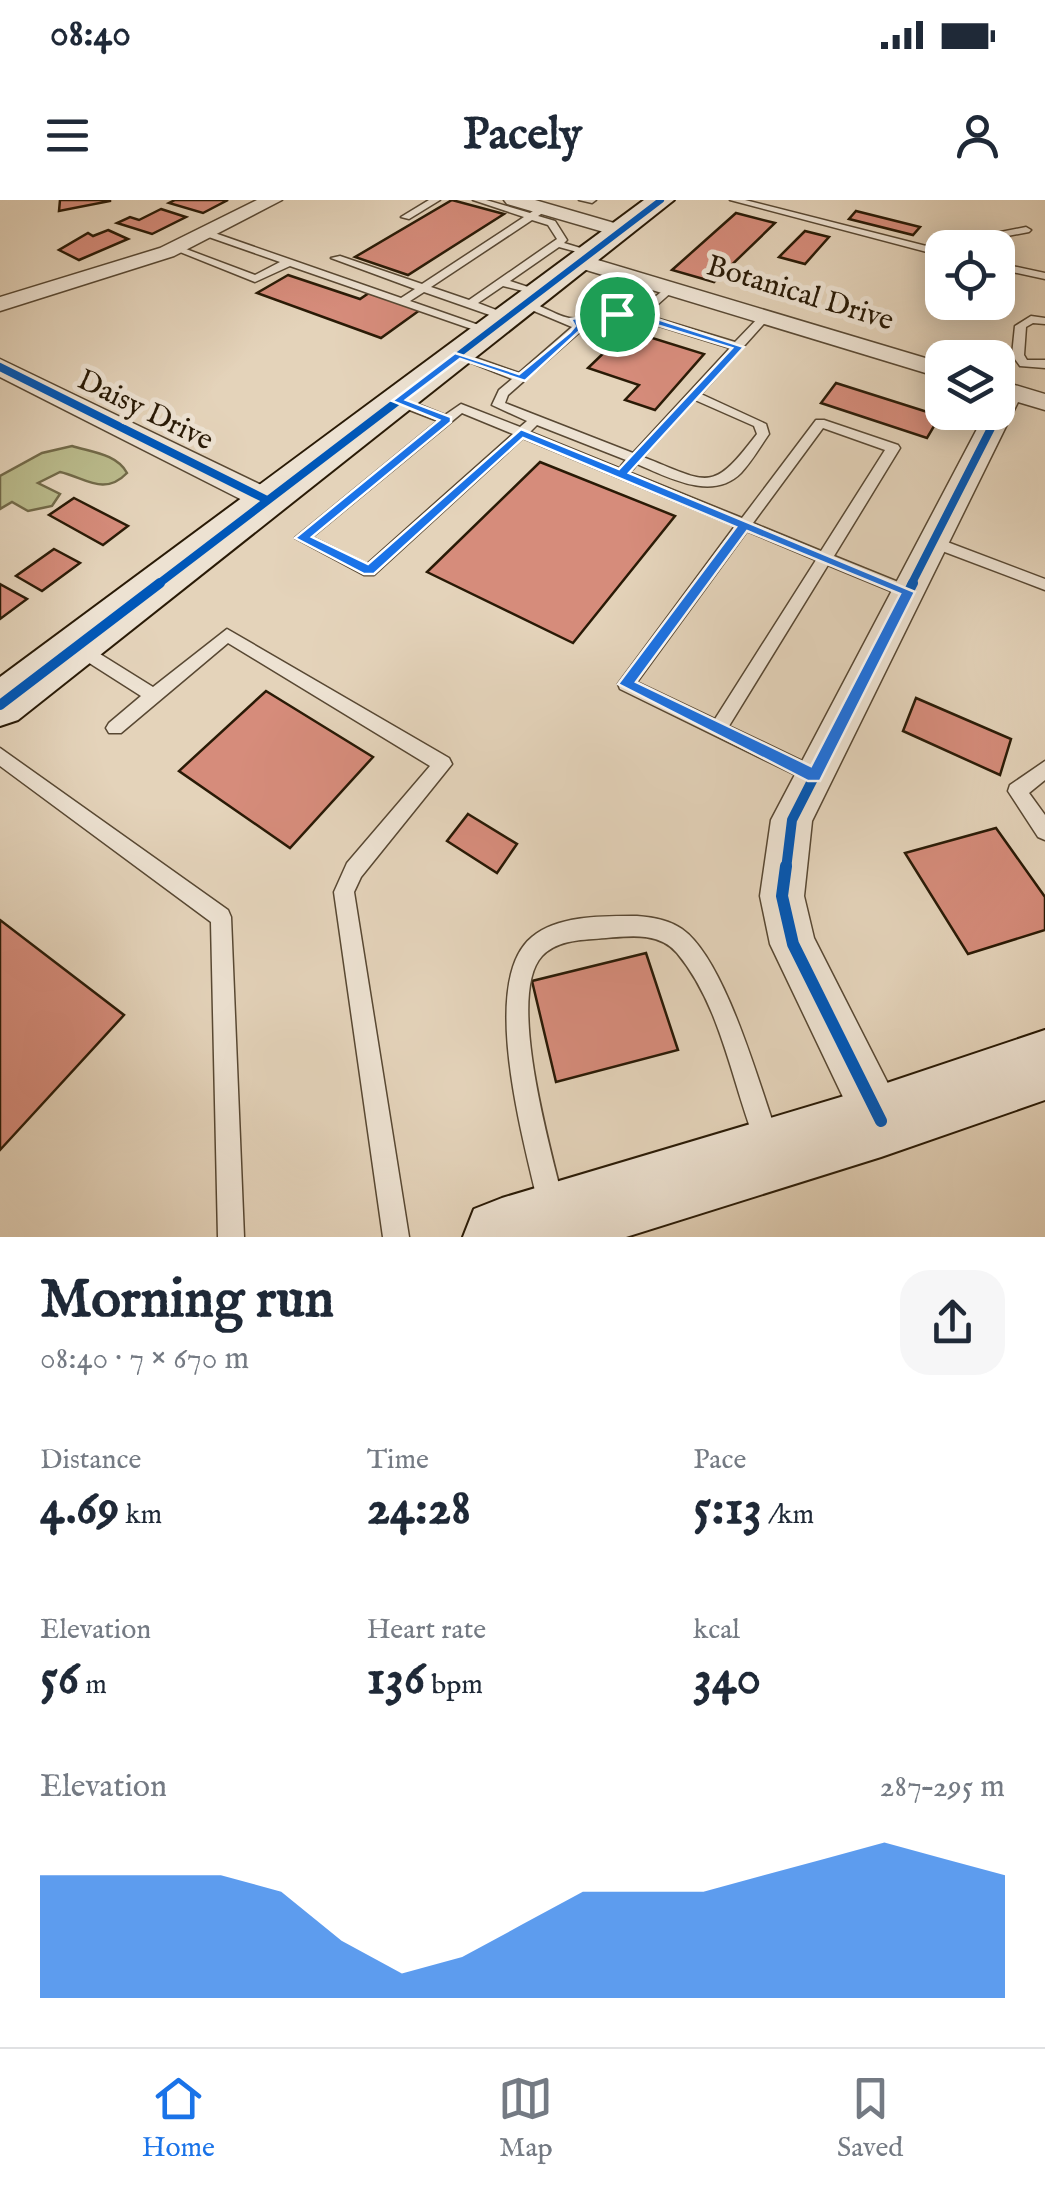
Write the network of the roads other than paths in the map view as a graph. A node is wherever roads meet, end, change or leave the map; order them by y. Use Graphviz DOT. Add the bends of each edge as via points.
graph roads {
  1 [pos="272,200"];
  2 [pos="436,200"];
  3 [pos="477,200"];
  4 [pos="514,200"];
  5 [pos="582,200"];
  6 [pos="592,200"];
  7 [pos="661,200"];
  8 [pos="734,200"];
  9 [pos="783,200"];
  10 [pos="539,208"];
  11 [pos="772,210"];
  12 [pos="406,217"];
  13 [pos="1026,230"];
  14 [pos="1015,232"];
  15 [pos="206,233"];
  16 [pos="588,247"];
  17 [pos="175,248"];
  18 [pos="925,248"];
  19 [pos="336,258"];
  20 [pos="287,263"];
  21 [pos="1015,270"];
  22 [pos="1045,276"];
  23 [pos="423,288"];
  24 [pos="670,288"];
  25 [pos="403,301"];
  26 [pos="0,304"];
  27 [pos="499,313"];
  28 [pos="638,316"];
  29 [pos="766,317"];
  30 [pos="575,321"];
  31 [pos="1045,321"];
  32 [pos="739,347"];
  33 [pos="1045,364"];
  34 [pos="925,366"];
  35 [pos="0,367"];
  36 [pos="521,378"];
  37 [pos="1019,386"];
  38 [pos="695,396"];
  39 [pos="398,401"];
  40 [pos="447,420"];
  41 [pos="535,420"];
  42 [pos="521,433"];
  43 [pos="634,458"];
  44 [pos="621,474"];
  45 [pos="268,500"];
  46 [pos="744,525"];
  47 [pos="934,542"];
  48 [pos="825,558"];
  49 [pos="1045,585"];
  50 [pos="908,592"];
  51 [pos="76,647"];
  52 [pos="154,696"];
  53 [pos="0,705"];
  54 [pos="115,728"];
  55 [pos="718,729"];
  56 [pos="0,756"];
  57 [pos="1045,768"];
  58 [pos="814,776"];
  59 [pos="1045,831"];
  60 [pos="1045,1065"];
  61 [pos="881,1121"];
  62 [pos="773,1154"];
  63 [pos="528,1229"];
  64 [pos="231,1237"];
  65 [pos="396,1237"];
  1 -- 15 [label="street"];
  2 -- 12 [label="lane"];
  3 -- 10 [label="lane"];
  4 -- 10 [label="street, Botanical Drive"];
  5 -- 6 [label="lane"];
  7 -- 16 [label="street"];
  8 -- 11 [label="lane"];
  9 -- 11 [label="lane"];
  10 -- 16 [label="street, Botanical Drive"];
  10 -- 16 [label="lane" via="562,240"];
  10 -- 23 [label="lane"];
  11 -- 18 [label="lane"];
  13 -- 14 [label="lane"];
  15 -- 17 [label="street"];
  15 -- 20 [label="lane"];
  16 -- 24 [label="street, Botanical Drive"];
  16 -- 27 [label="street"];
  17 -- 20 [label="lane" via="254,279"];
  17 -- 26 [label="street"];
  19 -- 23 [label="lane"];
  20 -- 25 [label="lane"];
  21 -- 22 [label="lane"];
  23 -- 25 [label="lane"];
  23 -- 27 [label="lane"];
  24 -- 28 [label="lane"];
  24 -- 29 [label="street, Botanical Drive"];
  25 -- 27 [label="lane"];
  27 -- 30 [label="lane"];
  27 -- 36 [label="lane"];
  27 -- 39 [label="street"];
  28 -- 30 [label="lane"];
  28 -- 32 [label="lane"];
  29 -- 32 [label="lane"];
  29 -- 34 [label="street, Botanical Drive"];
  30 -- 36 [label="lane" via="580,326 574,334"];
  31 -- 37 [label="lane" via="1021,326"];
  32 -- 38 [label="lane"];
  33 -- 37 [label="lane"];
  35 -- 45 [label="street, Daisy Drive"];
  36 -- 41 [label="lane" via="498,405"];
  37 -- 47 [label="street"];
  38 -- 43 [label="lane"];
  38 -- 43 [label="lane" via="760,424 763,434 726,480 692,481"];
  39 -- 40 [label="lane"];
  39 -- 45 [label="street"];
  40 -- 42 [label="lane" via="462,408"];
  40 -- 42 [label="lane" via="302,538 369,571"];
  41 -- 42 [label="lane"];
  41 -- 43 [label="lane"];
  42 -- 44 [label="lane"];
  43 -- 44 [label="lane"];
  44 -- 46 [label="lane"];
  45 -- 51 [label="street"];
  46 -- 48 [label="lane"];
  46 -- 48 [label="lane" via="820,423 893,448"];
  46 -- 55 [label="lane" via="626,684"];
  47 -- 49 [label="lane"];
  47 -- 50 [label="street"];
  48 -- 50 [label="lane"];
  48 -- 55 [label="lane"];
  50 -- 58 [label="street"];
  51 -- 52 [label="lane"];
  51 -- 53 [label="street"];
  52 -- 54 [label="lane"];
  52 -- 65 [label="lane" via="227,636 443,764 354,870 344,892"];
  55 -- 58 [label="lane"];
  56 -- 64 [label="lane" via="221,916"];
  57 -- 59 [label="lane" via="1017,791"];
  58 -- 61 [label="street" via="792,820 782,896 793,944"];
  60 -- 61 [label="street"];
  61 -- 62 [label="street"];
  62 -- 63 [label="street"];
  62 -- 63 [label="lane" via="705,976 681,940 645,924 562,932 530,954 521,984 516,1038"];
}
